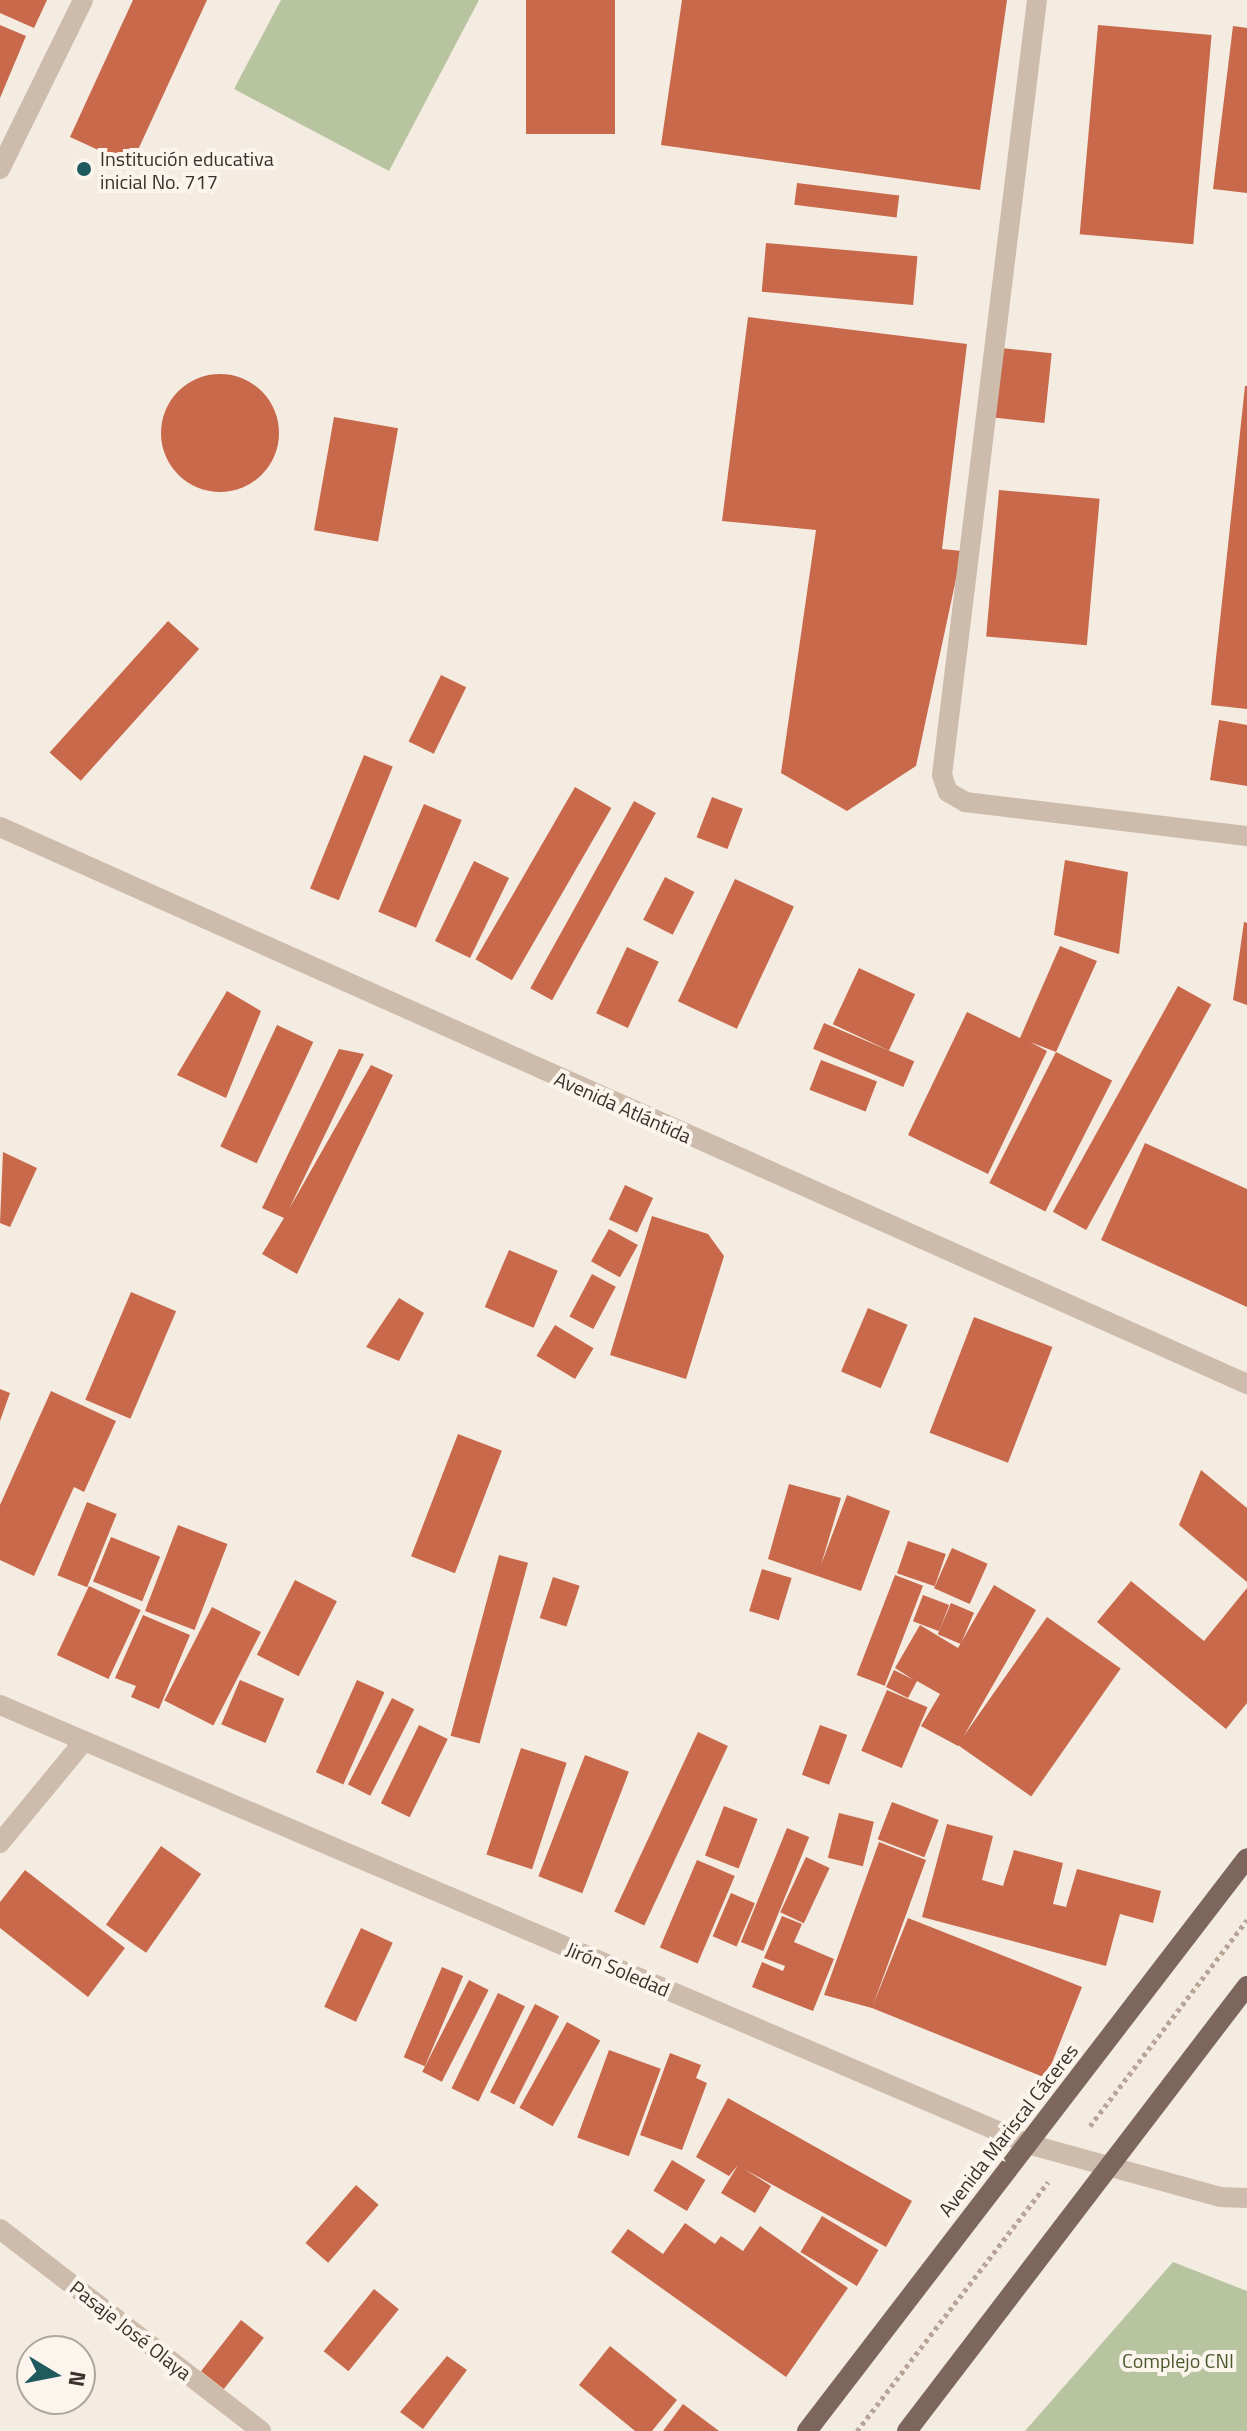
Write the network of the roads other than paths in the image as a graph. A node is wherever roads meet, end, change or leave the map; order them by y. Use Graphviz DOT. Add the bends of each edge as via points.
graph roads {
  1 [pos="83,0"];
  2 [pos="1037,0"];
  3 [pos="0,169"];
  4 [pos="0,827"];
  5 [pos="1247,836"];
  6 [pos="1247,1384"];
  7 [pos="0,1705"];
  8 [pos="84,1741"];
  9 [pos="0,1843"];
  10 [pos="1247,1858"];
  11 [pos="1247,1986"];
  12 [pos="1028,2144"];
  13 [pos="1110,2166"];
  14 [pos="1247,2198"];
  15 [pos="0,2229"];
  16 [pos="261,2431"];
  17 [pos="807,2431"];
  18 [pos="907,2431"];
  1 -- 3 [label="street"];
  2 -- 5 [label="street" via="942,775 948,792 965,802"];
  4 -- 6 [label="street, Avenida Atlántida"];
  7 -- 8 [label="street, Jirón Soledad"];
  8 -- 9 [label="street"];
  8 -- 12 [label="street, Jirón Soledad"];
  10 -- 12 [label="main road, Avenida Mariscal Cáceres"];
  11 -- 13 [label="main road"];
  12 -- 13 [label="street, Jirón Soledad"];
  12 -- 17 [label="main road, Avenida Mariscal Cáceres"];
  13 -- 14 [label="street, Jirón Soledad" via="1220,2197"];
  13 -- 18 [label="main road"];
  15 -- 16 [label="street, Pasaje José Olaya"];
}
